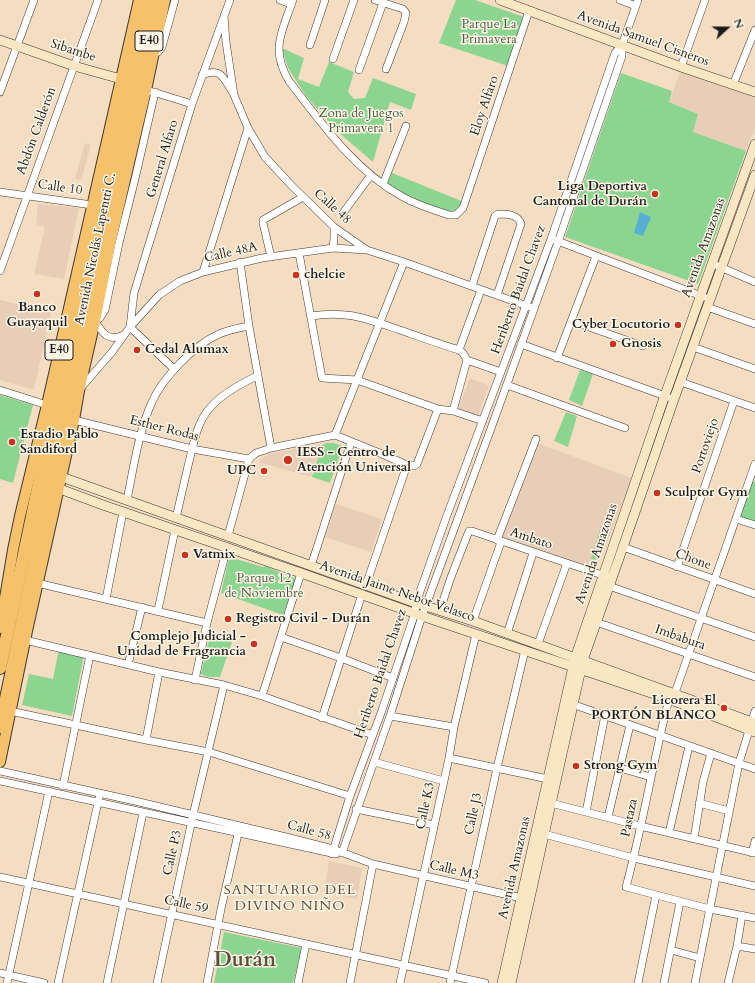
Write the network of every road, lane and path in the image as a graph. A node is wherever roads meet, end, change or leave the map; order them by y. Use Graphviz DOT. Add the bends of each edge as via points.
graph roads {
  1 [pos="34,0"];
  2 [pos="98,0"];
  3 [pos="139,0"];
  4 [pos="147,0"];
  5 [pos="158,0"];
  6 [pos="165,0"];
  7 [pos="175,0"];
  8 [pos="230,0"];
  9 [pos="280,0"];
  10 [pos="325,0"];
  11 [pos="354,0"];
  12 [pos="375,0"];
  13 [pos="500,0"];
  14 [pos="620,0"];
  15 [pos="705,0"];
  16 [pos="292,2"];
  17 [pos="383,3"];
  18 [pos="518,3"];
  19 [pos="637,3"];
  20 [pos="529,11"];
  21 [pos="224,16"];
  22 [pos="755,30"];
  23 [pos="0,40"];
  24 [pos="310,45"];
  25 [pos="17,46"];
  26 [pos="622,46"];
  27 [pos="153,54"];
  28 [pos="333,59"];
  29 [pos="74,66"];
  30 [pos="681,67"];
  31 [pos="386,69"];
  32 [pos="359,70"];
  33 [pos="202,75"];
  34 [pos="138,85"];
  35 [pos="734,85"];
  36 [pos="0,92"];
  37 [pos="755,92"];
  38 [pos="234,95"];
  39 [pos="192,104"];
  40 [pos="406,126"];
  41 [pos="248,128"];
  42 [pos="755,144"];
  43 [pos="371,175"];
  44 [pos="755,175"];
  45 [pos="383,184"];
  46 [pos="753,190"];
  47 [pos="0,192"];
  48 [pos="26,196"];
  49 [pos="303,197"];
  50 [pos="92,205"];
  51 [pos="344,213"];
  52 [pos="113,217"];
  53 [pos="334,227"];
  54 [pos="551,239"];
  55 [pos="558,242"];
  56 [pos="333,248"];
  57 [pos="367,250"];
  58 [pos="299,252"];
  59 [pos="271,256"];
  60 [pos="596,256"];
  61 [pos="240,262"];
  62 [pos="404,262"];
  63 [pos="712,264"];
  64 [pos="722,267"];
  65 [pos="0,271"];
  66 [pos="202,272"];
  67 [pos="755,282"];
  68 [pos="472,286"];
  69 [pos="481,290"];
  70 [pos="497,295"];
  71 [pos="701,295"];
  72 [pos="708,303"];
  73 [pos="526,306"];
  74 [pos="534,309"];
  75 [pos="310,316"];
  76 [pos="95,321"];
  77 [pos="572,321"];
  78 [pos="380,322"];
  79 [pos="755,324"];
  80 [pos="249,326"];
  81 [pos="130,327"];
  82 [pos="124,335"];
  83 [pos="521,344"];
  84 [pos="643,346"];
  85 [pos="694,347"];
  86 [pos="459,350"];
  87 [pos="557,358"];
  88 [pos="467,360"];
  89 [pos="755,368"];
  90 [pos="174,369"];
  91 [pos="501,372"];
  92 [pos="258,376"];
  93 [pos="357,380"];
  94 [pos="681,382"];
  95 [pos="507,385"];
  96 [pos="0,390"];
  97 [pos="79,391"];
  98 [pos="665,395"];
  99 [pos="674,399"];
  100 [pos="734,401"];
  101 [pos="47,405"];
  102 [pos="755,408"];
  103 [pos="438,409"];
  104 [pos="453,411"];
  105 [pos="74,420"];
  106 [pos="483,421"];
  107 [pos="625,428"];
  108 [pos="336,435"];
  109 [pos="141,436"];
  110 [pos="536,439"];
  111 [pos="351,442"];
  112 [pos="271,448"];
  113 [pos="192,449"];
  114 [pos="249,459"];
  115 [pos="755,464"];
  116 [pos="407,465"];
  117 [pos="46,478"];
  118 [pos="127,500"];
  119 [pos="123,512"];
  120 [pos="176,518"];
  121 [pos="736,518"];
  122 [pos="755,525"];
  123 [pos="175,530"];
  124 [pos="228,536"];
  125 [pos="499,541"];
  126 [pos="623,547"];
  127 [pos="227,548"];
  128 [pos="533,552"];
  129 [pos="567,563"];
  130 [pos="311,566"];
  131 [pos="677,567"];
  132 [pos="301,573"];
  133 [pos="608,580"];
  134 [pos="715,580"];
  135 [pos="37,583"];
  136 [pos="366,585"];
  137 [pos="754,592"];
  138 [pos="362,594"];
  139 [pos="106,599"];
  140 [pos="416,603"];
  141 [pos="426,606"];
  142 [pos="142,607"];
  143 [pos="158,610"];
  144 [pos="440,610"];
  145 [pos="418,614"];
  146 [pos="702,618"];
  147 [pos="473,621"];
  148 [pos="596,622"];
  149 [pos="206,623"];
  150 [pos="10,627"];
  151 [pos="476,634"];
  152 [pos="507,634"];
  153 [pos="281,637"];
  154 [pos="755,637"];
  155 [pos="538,644"];
  156 [pos="525,650"];
  157 [pos="689,654"];
  158 [pos="90,655"];
  159 [pos="341,658"];
  160 [pos="578,663"];
  161 [pos="128,665"];
  162 [pos="0,668"];
  163 [pos="159,672"];
  164 [pos="755,677"];
  165 [pos="393,678"];
  166 [pos="195,680"];
  167 [pos="224,685"];
  168 [pos="262,696"];
  169 [pos="672,696"];
  170 [pos="572,704"];
  171 [pos="10,711"];
  172 [pos="755,711"];
  173 [pos="605,715"];
  174 [pos="390,716"];
  175 [pos="322,718"];
  176 [pos="630,725"];
  177 [pos="75,726"];
  178 [pos="0,727"];
  179 [pos="454,727"];
  180 [pos="752,727"];
  181 [pos="373,735"];
  182 [pos="659,735"];
  183 [pos="146,740"];
  184 [pos="689,746"];
  185 [pos="209,752"];
  186 [pos="711,753"];
  187 [pos="449,758"];
  188 [pos="0,762"];
  189 [pos="374,762"];
  190 [pos="739,762"];
  191 [pos="497,768"];
  192 [pos="620,768"];
  193 [pos="755,769"];
  194 [pos="0,771"];
  195 [pos="651,777"];
  196 [pos="548,779"];
  197 [pos="0,781"];
  198 [pos="444,781"];
  199 [pos="63,786"];
  200 [pos="49,791"];
  201 [pos="100,794"];
  202 [pos="350,796"];
  203 [pos="98,802"];
  204 [pos="551,803"];
  205 [pos="699,803"];
  206 [pos="356,809"];
  207 [pos="729,811"];
  208 [pos="586,812"];
  209 [pos="143,813"];
  210 [pos="193,816"];
  211 [pos="608,817"];
  212 [pos="192,823"];
  213 [pos="434,825"];
  214 [pos="640,826"];
  215 [pos="669,833"];
  216 [pos="238,834"];
  217 [pos="544,834"];
  218 [pos="694,839"];
  219 [pos="755,841"];
  220 [pos="722,846"];
  221 [pos="333,852"];
  222 [pos="342,853"];
  223 [pos="754,853"];
  224 [pos="634,858"];
  225 [pos="372,864"];
  226 [pos="424,876"];
  227 [pos="0,877"];
  228 [pos="716,877"];
  229 [pos="30,883"];
  230 [pos="755,886"];
  231 [pos="471,888"];
  232 [pos="77,894"];
  233 [pos="656,896"];
  234 [pos="525,899"];
  235 [pos="680,902"];
  236 [pos="123,904"];
  237 [pos="710,909"];
  238 [pos="172,914"];
  239 [pos="742,915"];
  240 [pos="755,918"];
  241 [pos="218,925"];
  242 [pos="306,944"];
  243 [pos="737,946"];
  244 [pos="755,949"];
  245 [pos="671,950"];
  246 [pos="356,955"];
  247 [pos="700,958"];
  248 [pos="404,965"];
  249 [pos="0,973"];
  250 [pos="9,975"];
  251 [pos="451,979"];
  252 [pos="7,983"];
  253 [pos="44,983"];
  254 [pos="58,983"];
  255 [pos="107,983"];
  256 [pos="157,983"];
  257 [pos="207,983"];
  258 [pos="298,983"];
  259 [pos="350,983"];
  260 [pos="400,983"];
  261 [pos="485,983"];
  262 [pos="502,983"];
  263 [pos="511,983"];
  264 [pos="638,983"];
  265 [pos="664,983"];
  266 [pos="694,983"];
  267 [pos="728,983"];
  1 -- 25 [label="street"];
  2 -- 29 [label="street, Abdón Calderón"];
  3 -- 34 [label="main road, Avenida Nicolás Lapentti C. / E40"];
  4 -- 34 [label="highway, Avenida Nicolás Lapentti C. / E40"];
  5 -- 34 [label="highway, Avenida Nicolás Lapentti C. / E40"];
  6 -- 27 [label="main road, Avenida Nicolás Lapentti C. / E40"];
  7 -- 27 [label="street" via="162,47"];
  8 -- 21 [label="street, General Alfaro"];
  9 -- 16 [label="street"];
  10 -- 24 [label="street"];
  11 -- 28 [label="street"];
  12 -- 17 [label="street"];
  13 -- 18 [label="street, Avenida Samuel Cisneros"];
  14 -- 19 [label="street"];
  15 -- 30 [label="street"];
  16 -- 43 [label="street" via="279,40 278,52 283,72 331,136"];
  17 -- 31 [label="street" via="403,9 406,14"];
  17 -- 32 [label="street"];
  18 -- 20 [label="street, Avenida Samuel Cisneros"];
  19 -- 26 [label="street"];
  20 -- 26 [label="street, Avenida Samuel Cisneros"];
  20 -- 45 [label="street, Eloy Alfaro" via="463,208 456,215 449,215 404,198"];
  21 -- 33 [label="street, General Alfaro"];
  21 -- 38 [label="street, Calle 48"];
  22 -- 35 [label="street"];
  23 -- 25 [label="street, Sibambe"];
  25 -- 29 [label="street, Sibambe"];
  25 -- 36 [label="street"];
  26 -- 30 [label="street, Avenida Samuel Cisneros"];
  26 -- 54 [label="street, Heriberto Baidal Chavez" via="616,53"];
  26 -- 55 [label="street, Heriberto Baidal Chavez" via="622,56"];
  27 -- 34 [label="main road, Avenida Nicolás Lapentti C. / E40"];
  29 -- 34 [label="street, Sibambe"];
  29 -- 48 [label="street, Abdón Calderón"];
  30 -- 35 [label="street, Avenida Samuel Cisneros"];
  33 -- 38 [label="street" via="211,72 220,74"];
  33 -- 39 [label="street, General Alfaro"];
  34 -- 39 [label="street, Sibambe"];
  34 -- 50 [label="main road, Avenida Nicolás Lapentti C. / E40"];
  34 -- 52 [label="highway, Avenida Nicolás Lapentti C. / E40"];
  34 -- 76 [label="street" via="136,179 105,310"];
  34 -- 117 [label="highway, Avenida Nicolás Lapentti C. / E40" via="61,379"];
  35 -- 37 [label="street, Avenida Samuel Cisneros"];
  38 -- 41 [label="street, Calle 48"];
  39 -- 81 [label="street, General Alfaro" via="134,293"];
  40 -- 45 [label="street"];
  41 -- 49 [label="street, Calle 48" via="265,157"];
  41 -- 66 [label="street"];
  42 -- 63 [label="street, Avenida Amazonas"];
  43 -- 45 [label="street"];
  43 -- 51 [label="street"];
  44 -- 46 [label="street, Avenida Amazonas"];
  46 -- 64 [label="street, Avenida Amazonas"];
  47 -- 48 [label="street, Calle 10"];
  48 -- 50 [label="street, Calle 10"];
  48 -- 65 [label="street, Abdón Calderón"];
  49 -- 53 [label="street, Calle 48"];
  49 -- 59 [label="street" via="263,220"];
  50 -- 101 [label="main road, Avenida Nicolás Lapentti C. / E40"];
  52 -- 76 [label="main road, Avenida Nicolás Lapentti C. / E40"];
  52 -- 117 [label="highway, Avenida Nicolás Lapentti C. / E40"];
  53 -- 56 [label="street"];
  53 -- 57 [label="street, Calle 48"];
  54 -- 55 [label="street"];
  54 -- 73 [label="street, Heriberto Baidal Chavez"];
  55 -- 60 [label="street"];
  55 -- 74 [label="street, Heriberto Baidal Chavez"];
  56 -- 57 [label="street, Calle 48A"];
  56 -- 58 [label="street, Calle 48A"];
  57 -- 62 [label="street, Calle 48"];
  58 -- 59 [label="street, Calle 48A"];
  58 -- 75 [label="street"];
  59 -- 61 [label="street, Calle 48A"];
  60 -- 71 [label="street"];
  60 -- 77 [label="street"];
  61 -- 66 [label="street, Calle 48A"];
  61 -- 80 [label="street"];
  62 -- 68 [label="street, Calle 48"];
  62 -- 78 [label="street"];
  63 -- 64 [label="street"];
  63 -- 71 [label="street, Avenida Amazonas"];
  64 -- 67 [label="street"];
  64 -- 72 [label="street, Avenida Amazonas"];
  66 -- 81 [label="street, Calle 48A" via="180,281 159,295"];
  68 -- 69 [label="street, Calle 48"];
  68 -- 70 [label="street" via="495,216 512,215 519,219 521,224"];
  69 -- 70 [label="street, Calle 48"];
  69 -- 86 [label="street"];
  70 -- 73 [label="street, Calle 48"];
  71 -- 72 [label="street"];
  71 -- 98 [label="street, Avenida Amazonas"];
  72 -- 79 [label="street"];
  72 -- 85 [label="street, Avenida Amazonas"];
  73 -- 74 [label="street, Calle 48"];
  73 -- 91 [label="street, Heriberto Baidal Chavez"];
  74 -- 83 [label="street, Heriberto Baidal Chavez"];
  75 -- 78 [label="street" via="337,313"];
  75 -- 93 [label="street" via="322,378"];
  76 -- 82 [label="street" via="108,337"];
  76 -- 97 [label="main road, Avenida Nicolás Lapentti C. / E40"];
  77 -- 84 [label="street"];
  77 -- 87 [label="street"];
  78 -- 86 [label="street"];
  78 -- 93 [label="street"];
  80 -- 90 [label="street" via="216,335"];
  80 -- 92 [label="street"];
  81 -- 82 [label="street, Calle 48A"];
  81 -- 90 [label="street"];
  82 -- 97 [label="street, Calle 48A"];
  83 -- 87 [label="street"];
  83 -- 95 [label="street, Heriberto Baidal Chavez"];
  85 -- 89 [label="street"];
  85 -- 94 [label="street, Avenida Amazonas"];
  86 -- 88 [label="street"];
  87 -- 98 [label="street"];
  88 -- 91 [label="street"];
  88 -- 104 [label="street"];
  90 -- 109 [label="street" via="152,402"];
  91 -- 106 [label="street, Heriberto Baidal Chavez"];
  92 -- 112 [label="street"];
  92 -- 113 [label="street" via="235,387 209,408 201,420"];
  93 -- 103 [label="street"];
  93 -- 108 [label="street"];
  94 -- 99 [label="street, Avenida Amazonas"];
  94 -- 100 [label="street"];
  95 -- 107 [label="street"];
  95 -- 141 [label="street, Heriberto Baidal Chavez"];
  96 -- 101 [label="street"];
  97 -- 105 [label="main road, Avenida Nicolás Lapentti C. / E40"];
  98 -- 99 [label="street"];
  98 -- 133 [label="street, Avenida Amazonas"];
  99 -- 126 [label="street, Avenida Amazonas"];
  100 -- 102 [label="street"];
  100 -- 131 [label="street, Portoviejo"];
  101 -- 117 [label="main road, Avenida Nicolás Lapentti C. / E40"];
  103 -- 104 [label="street"];
  103 -- 116 [label="street" via="417,464"];
  104 -- 106 [label="street"];
  105 -- 109 [label="street, Esther Rodas"];
  105 -- 117 [label="main road, Avenida Nicolás Lapentti C. / E40"];
  106 -- 140 [label="street, Heriberto Baidal Chavez"];
  108 -- 111 [label="street"];
  108 -- 112 [label="street"];
  109 -- 113 [label="street, Esther Rodas"];
  109 -- 118 [label="street"];
  110 -- 125 [label="street"];
  111 -- 116 [label="street"];
  111 -- 130 [label="street"];
  112 -- 114 [label="street" via="256,453"];
  113 -- 114 [label="street, Esther Rodas"];
  113 -- 120 [label="street"];
  114 -- 124 [label="street"];
  115 -- 121 [label="street, Pastaza"];
  116 -- 136 [label="street"];
  117 -- 118 [label="street, Avenida Jaime Nebot Velasco"];
  117 -- 119 [label="street, Avenida Jaime Nebot Velasco"];
  117 -- 135 [label="main road, Avenida Nicolás Lapentti C. / E40"];
  117 -- 150 [label="highway, Avenida Nicolás Lapentti C. / E40"];
  117 -- 150 [label="main road, Avenida Nicolás Lapentti C. / E40" via="13,550"];
  118 -- 120 [label="street, Avenida Jaime Nebot Velasco"];
  119 -- 123 [label="street, Avenida Jaime Nebot Velasco"];
  119 -- 139 [label="street"];
  120 -- 124 [label="street, Avenida Jaime Nebot Velasco"];
  121 -- 122 [label="street"];
  121 -- 134 [label="street, Pastaza"];
  123 -- 127 [label="street, Avenida Jaime Nebot Velasco"];
  123 -- 143 [label="street"];
  124 -- 130 [label="street, Avenida Jaime Nebot Velasco"];
  125 -- 128 [label="street, Ambato"];
  125 -- 144 [label="street" via="472,531 467,534"];
  125 -- 147 [label="street, Ambato"];
  126 -- 131 [label="street, Chone"];
  126 -- 133 [label="street, Avenida Amazonas"];
  127 -- 132 [label="street, Avenida Jaime Nebot Velasco"];
  127 -- 149 [label="street"];
  128 -- 129 [label="street, Ambato"];
  128 -- 152 [label="street"];
  129 -- 133 [label="street, Ambato"];
  129 -- 155 [label="street"];
  130 -- 136 [label="street, Avenida Jaime Nebot Velasco"];
  131 -- 134 [label="street, Chone"];
  132 -- 138 [label="street, Avenida Jaime Nebot Velasco"];
  132 -- 153 [label="street"];
  133 -- 146 [label="street, Ambato"];
  133 -- 148 [label="street, Avenida Amazonas"];
  133 -- 160 [label="street, Avenida Amazonas"];
  134 -- 137 [label="street, Chone"];
  134 -- 146 [label="street, Pastaza"];
  135 -- 139 [label="street"];
  135 -- 150 [label="main road, Avenida Nicolás Lapentti C. / E40"];
  136 -- 140 [label="street, Avenida Jaime Nebot Velasco"];
  138 -- 145 [label="street, Avenida Jaime Nebot Velasco"];
  138 -- 159 [label="street"];
  139 -- 142 [label="street"];
  140 -- 141 [label="street, Avenida Jaime Nebot Velasco"];
  140 -- 145 [label="street, Heriberto Baidal Chavez"];
  141 -- 144 [label="street, Avenida Jaime Nebot Velasco"];
  141 -- 145 [label="street, Heriberto Baidal Chavez"];
  142 -- 143 [label="street"];
  142 -- 161 [label="street"];
  143 -- 149 [label="street"];
  144 -- 147 [label="street, Avenida Jaime Nebot Velasco"];
  145 -- 151 [label="street, Avenida Jaime Nebot Velasco"];
  145 -- 165 [label="street, Heriberto Baidal Chavez"];
  145 -- 174 [label="street, Heriberto Baidal Chavez"];
  146 -- 154 [label="street, Ambato"];
  146 -- 157 [label="street, Pastaza"];
  147 -- 152 [label="street, Avenida Jaime Nebot Velasco"];
  148 -- 157 [label="street, Imbabura"];
  148 -- 160 [label="street, Avenida Amazonas"];
  149 -- 166 [label="street"];
  150 -- 158 [label="street"];
  150 -- 162 [label="highway, Avenida Nicolás Lapentti C. / E40"];
  150 -- 171 [label="main road, Avenida Nicolás Lapentti C. / E40"];
  150 -- 178 [label="highway, Avenida Nicolás Lapentti C. / E40"];
  151 -- 156 [label="street, Avenida Jaime Nebot Velasco"];
  151 -- 179 [label="street, Calle K3"];
  152 -- 155 [label="street, Avenida Jaime Nebot Velasco"];
  153 -- 159 [label="street"];
  153 -- 168 [label="street"];
  155 -- 160 [label="street, Avenida Jaime Nebot Velasco"];
  156 -- 160 [label="street, Avenida Jaime Nebot Velasco"];
  156 -- 191 [label="street, Calle J3"];
  157 -- 164 [label="street, Imbabura"];
  157 -- 169 [label="street, Pastaza"];
  158 -- 161 [label="street"];
  158 -- 177 [label="street"];
  159 -- 165 [label="street"];
  159 -- 175 [label="street"];
  160 -- 169 [label="street, Avenida Jaime Nebot Velasco"];
  160 -- 170 [label="street, Avenida Amazonas"];
  160 -- 196 [label="street, Avenida Amazonas"];
  161 -- 163 [label="street"];
  163 -- 166 [label="street"];
  163 -- 183 [label="street"];
  165 -- 181 [label="street, Heriberto Baidal Chavez"];
  166 -- 167 [label="street"];
  167 -- 168 [label="street"];
  167 -- 185 [label="street, Calle P3"];
  168 -- 175 [label="street"];
  169 -- 180 [label="street, Avenida Jaime Nebot Velasco"];
  169 -- 182 [label="street, Pastaza"];
  170 -- 173 [label="street"];
  170 -- 204 [label="street, Avenida Amazonas"];
  171 -- 177 [label="street"];
  171 -- 188 [label="main road, Avenida Nicolás Lapentti C. / E40"];
  172 -- 180 [label="street"];
  173 -- 176 [label="street"];
  173 -- 208 [label="street"];
  174 -- 179 [label="street"];
  174 -- 189 [label="street, Heriberto Baidal Chavez"];
  175 -- 181 [label="street"];
  176 -- 182 [label="street"];
  176 -- 192 [label="street"];
  177 -- 183 [label="street"];
  177 -- 199 [label="street"];
  179 -- 187 [label="street, Calle K3"];
  180 -- 190 [label="street"];
  181 -- 202 [label="street, Heriberto Baidal Chavez"];
  182 -- 184 [label="street"];
  182 -- 195 [label="street, Pastaza"];
  183 -- 185 [label="street"];
  184 -- 186 [label="street"];
  184 -- 215 [label="street"];
  185 -- 202 [label="street"];
  185 -- 210 [label="street, Calle P3"];
  186 -- 190 [label="street"];
  186 -- 205 [label="street"];
  187 -- 191 [label="street"];
  187 -- 198 [label="street, Calle K3"];
  189 -- 198 [label="street"];
  189 -- 206 [label="street, Heriberto Baidal Chavez"];
  190 -- 193 [label="street"];
  190 -- 207 [label="street"];
  191 -- 196 [label="street"];
  191 -- 231 [label="street, Calle J3"];
  192 -- 195 [label="street"];
  192 -- 211 [label="street"];
  194 -- 199 [label="street, Calle 58"];
  195 -- 214 [label="street, Pastaza"];
  196 -- 234 [label="street, Avenida Amazonas"];
  197 -- 200 [label="street, Calle 58"];
  198 -- 213 [label="street, Calle K3"];
  199 -- 201 [label="street, Calle 58"];
  200 -- 203 [label="street, Calle 58"];
  200 -- 229 [label="street"];
  201 -- 203 [label="street"];
  201 -- 210 [label="street, Calle 58"];
  202 -- 221 [label="street, Heriberto Baidal Chavez"];
  203 -- 209 [label="street, Calle 58"];
  203 -- 232 [label="street"];
  204 -- 208 [label="street"];
  204 -- 217 [label="street, Avenida Amazonas"];
  205 -- 207 [label="street"];
  205 -- 218 [label="street"];
  206 -- 213 [label="street"];
  206 -- 222 [label="street, Heriberto Baidal Chavez"];
  207 -- 220 [label="street"];
  208 -- 211 [label="street"];
  209 -- 212 [label="street, Calle 58"];
  209 -- 236 [label="street"];
  210 -- 212 [label="street, Calle P3"];
  210 -- 221 [label="street, Calle 58"];
  211 -- 214 [label="street"];
  212 -- 216 [label="street, Calle 58"];
  212 -- 238 [label="street, Calle P3"];
  213 -- 226 [label="street, Calle K3"];
  214 -- 215 [label="street"];
  214 -- 224 [label="street, Pastaza"];
  215 -- 218 [label="street"];
  216 -- 221 [label="street, Calle 58"];
  216 -- 241 [label="street"];
  217 -- 224 [label="street"];
  217 -- 234 [label="street, Avenida Amazonas"];
  218 -- 220 [label="street"];
  219 -- 223 [label="street"];
  220 -- 223 [label="street"];
  220 -- 228 [label="street"];
  221 -- 222 [label="street, Calle 58"];
  222 -- 225 [label="street, Calle M3"];
  224 -- 228 [label="street"];
  224 -- 233 [label="street, Pastaza" via="626,886"];
  225 -- 226 [label="street, Calle M3"];
  225 -- 246 [label="street"];
  226 -- 231 [label="street, Calle M3"];
  226 -- 248 [label="street, Calle K3"];
  227 -- 229 [label="street, Calle 59"];
  228 -- 230 [label="street"];
  228 -- 237 [label="street"];
  229 -- 232 [label="street, Calle 59"];
  229 -- 250 [label="street"];
  231 -- 234 [label="street, Calle M3"];
  231 -- 251 [label="street, Calle J3"];
  232 -- 236 [label="street, Calle 59"];
  232 -- 254 [label="street"];
  233 -- 235 [label="street, Pastaza"];
  233 -- 264 [label="street"];
  234 -- 262 [label="street, Avenida Amazonas"];
  234 -- 263 [label="street, Avenida Amazonas"];
  235 -- 237 [label="street, Pastaza"];
  235 -- 245 [label="street"];
  236 -- 238 [label="street, Calle 59"];
  236 -- 255 [label="street"];
  237 -- 239 [label="street, Pastaza"];
  237 -- 247 [label="street"];
  238 -- 241 [label="street, Calle 59"];
  238 -- 256 [label="street, Calle P3"];
  239 -- 240 [label="street, Pastaza"];
  239 -- 243 [label="street"];
  241 -- 242 [label="street, Calle 59"];
  241 -- 257 [label="street"];
  242 -- 246 [label="street, Calle 59"];
  242 -- 258 [label="street"];
  243 -- 244 [label="street"];
  243 -- 267 [label="street"];
  245 -- 247 [label="street"];
  245 -- 265 [label="street"];
  246 -- 248 [label="street, Calle 59"];
  246 -- 259 [label="street"];
  247 -- 266 [label="street"];
  248 -- 251 [label="street, Calle 59"];
  248 -- 260 [label="street, Calle K3"];
  249 -- 250 [label="street"];
  250 -- 252 [label="street"];
  250 -- 253 [label="street"];
  251 -- 261 [label="street, Calle 59"];
}
